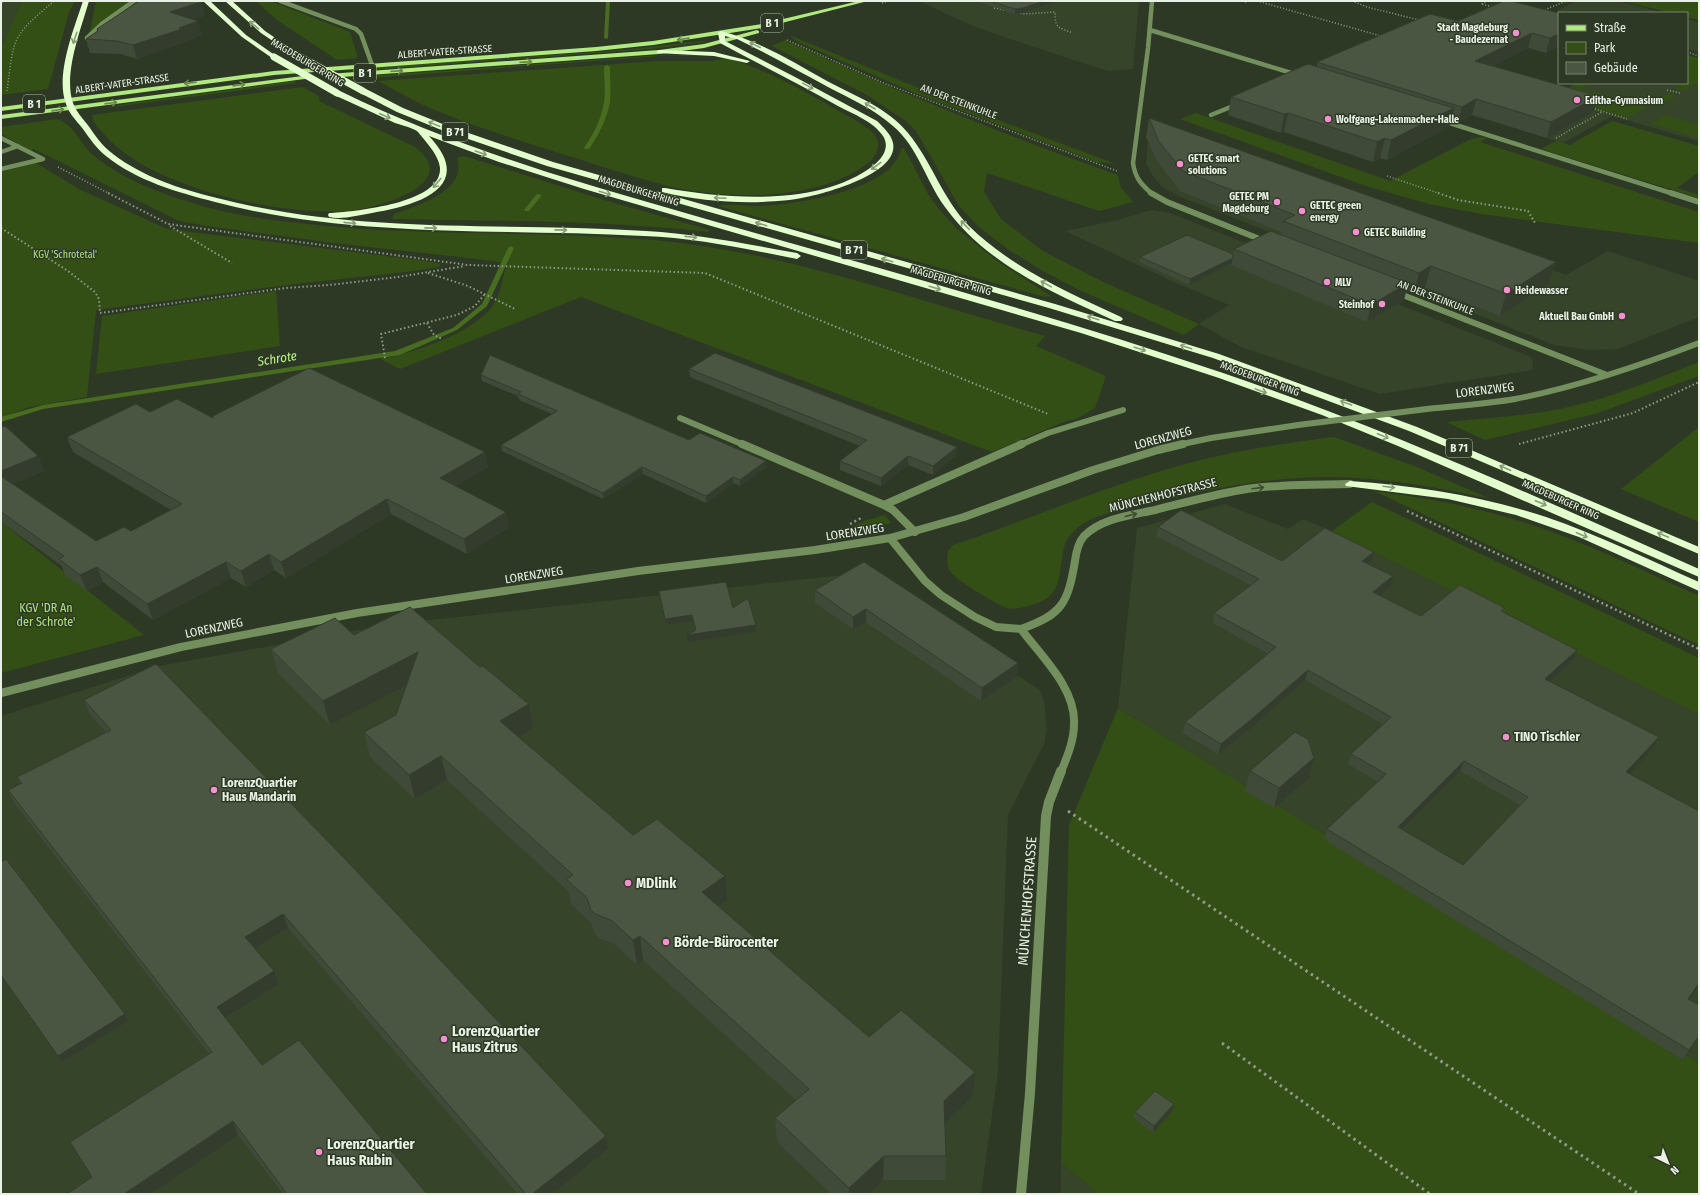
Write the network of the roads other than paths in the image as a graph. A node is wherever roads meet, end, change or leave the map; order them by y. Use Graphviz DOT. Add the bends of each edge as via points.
graph roads {
  1 [pos="86,1"];
  2 [pos="134,1"];
  3 [pos="206,1"];
  4 [pos="228,1"];
  5 [pos="280,1"];
  6 [pos="866,1"];
  7 [pos="1152,1"];
  8 [pos="822,12"];
  9 [pos="1150,30"];
  10 [pos="721,33"];
  11 [pos="87,38"];
  12 [pos="739,38"];
  13 [pos="722,42"];
  14 [pos="659,52"];
  15 [pos="372,65"];
  16 [pos="773,69"];
  17 [pos="1290,81"];
  18 [pos="68,99"];
  19 [pos="1241,102"];
  20 [pos="72,108"];
  21 [pos="1,109"];
  22 [pos="1211,115"];
  23 [pos="1,117"];
  24 [pos="1438,119"];
  25 [pos="418,131"];
  26 [pos="1,138"];
  27 [pos="18,146"];
  28 [pos="1,152"];
  29 [pos="550,164"];
  30 [pos="1,169"];
  31 [pos="1699,202"];
  32 [pos="297,216"];
  33 [pos="1276,245"];
  34 [pos="871,270"];
  35 [pos="1387,289"];
  36 [pos="1157,337"];
  37 [pos="1699,343"];
  38 [pos="1606,375"];
  39 [pos="1123,410"];
  40 [pos="680,418"];
  41 [pos="1350,484"];
  42 [pos="884,505"];
  43 [pos="915,532"];
  44 [pos="890,538"];
  45 [pos="1699,551"];
  46 [pos="1699,573"];
  47 [pos="1699,586"];
  48 [pos="1021,629"];
  49 [pos="1,693"];
  50 [pos="1021,1194"];
  1 -- 18 [label="highway, one-way" via="72,46 66,89"];
  2 -- 11 [label="street"];
  3 -- 25 [label="highway, MAGDEBURGER RING / B 71, one-way, bridge" via="236,30 274,57 337,93"];
  29 -- 4 [label="highway, MAGDEBURGER RING / B 71, one-way, bridge" via="400,110 297,55 262,32"];
  5 -- 15 [label="street" via="356,29 361,34"];
  6 -- 8 [label="main road, ALBERT-VATER-STRASSE / B 1"];
  7 -- 9 [label="street"];
  8 -- 10 [label="main road, ALBERT-VATER-STRASSE / B 1"];
  8 -- 12 [label="main road, ALBERT-VATER-STRASSE / B 1"];
  9 -- 17 [label="street" via="1301,76"];
  9 -- 33 [label="street" via="1133,162 1134,174 1139,183 1162,200"];
  10 -- 12 [label="highway"];
  10 -- 13 [label="highway"];
  10 -- 15 [label="main road, ALBERT-VATER-STRASSE / B 1, one-way" via="617,47"];
  12 -- 13 [label="main road, ALBERT-VATER-STRASSE / B 1"];
  36 -- 12 [label="highway, one-way" via="1029,275 994,251 969,230 948,206 920,156 896,124 860,101"];
  13 -- 14 [label="main road, ALBERT-VATER-STRASSE / B 1"];
  13 -- 16 [label="highway"];
  14 -- 16 [label="highway" via="714,54"];
  20 -- 14 [label="main road, ALBERT-VATER-STRASSE / B 1, one-way" via="300,78"];
  15 -- 18 [label="main road, ALBERT-VATER-STRASSE / B 1, one-way" via="243,76"];
  16 -- 29 [label="highway, one-way" via="880,128 890,143 883,161 860,177 832,188 791,196 755,199 683,194"];
  18 -- 20 [label="highway"];
  18 -- 21 [label="main road, B 1"];
  19 -- 22 [label="street"];
  23 -- 20 [label="main road, B 1, one-way"];
  20 -- 32 [label="highway" via="103,150 136,172 208,199"];
  24 -- 31 [label="street"];
  25 -- 32 [label="highway, one-way" via="432,145 443,165 443,175 433,188 409,201 379,210 340,215"];
  25 -- 34 [label="highway, MAGDEBURGER RING / B 71, one-way" via="532,170"];
  26 -- 27 [label="street"];
  27 -- 28 [label="street"];
  27 -- 30 [label="street" via="43,159"];
  36 -- 29 [label="highway, MAGDEBURGER RING / B 71, one-way"];
  32 -- 34 [label="highway, one-way" via="392,227 670,235 717,240"];
  34 -- 46 [label="highway, MAGDEBURGER RING / B 71, one-way" via="1148,351 1297,403 1462,469"];
  35 -- 38 [label="street, AN DER STEINKUHLE"];
  45 -- 36 [label="highway, MAGDEBURGER RING / B 71, one-way" via="1413,429"];
  37 -- 38 [label="street, LORENZWEG"];
  38 -- 43 [label="street, LORENZWEG, bridge" via="1556,390 1513,399 1298,425 1211,438 1158,450"];
  39 -- 42 [label="street" via="1048,433"];
  40 -- 42 [label="street"];
  41 -- 47 [label="highway, one-way" via="1404,489 1519,512 1580,534"];
  48 -- 41 [label="street, MÜNCHENHOFSTRASSE, one-way" via="1039,623 1064,603 1071,585 1077,549 1083,537 1094,528 1148,510 1241,490 1295,485"];
  42 -- 43 [label="street" via="893,510"];
  43 -- 44 [label="street, LORENZWEG"];
  44 -- 48 [label="street, MÜNCHENHOFSTRASSE" via="925,581 941,595 996,627"];
  44 -- 49 [label="street, LORENZWEG" via="816,550 638,571 342,615 174,648"];
  48 -- 50 [label="street, MÜNCHENHOFSTRASSE" via="1060,681 1072,706 1074,730 1071,746 1050,799 1044,839 1030,1093"];
}
